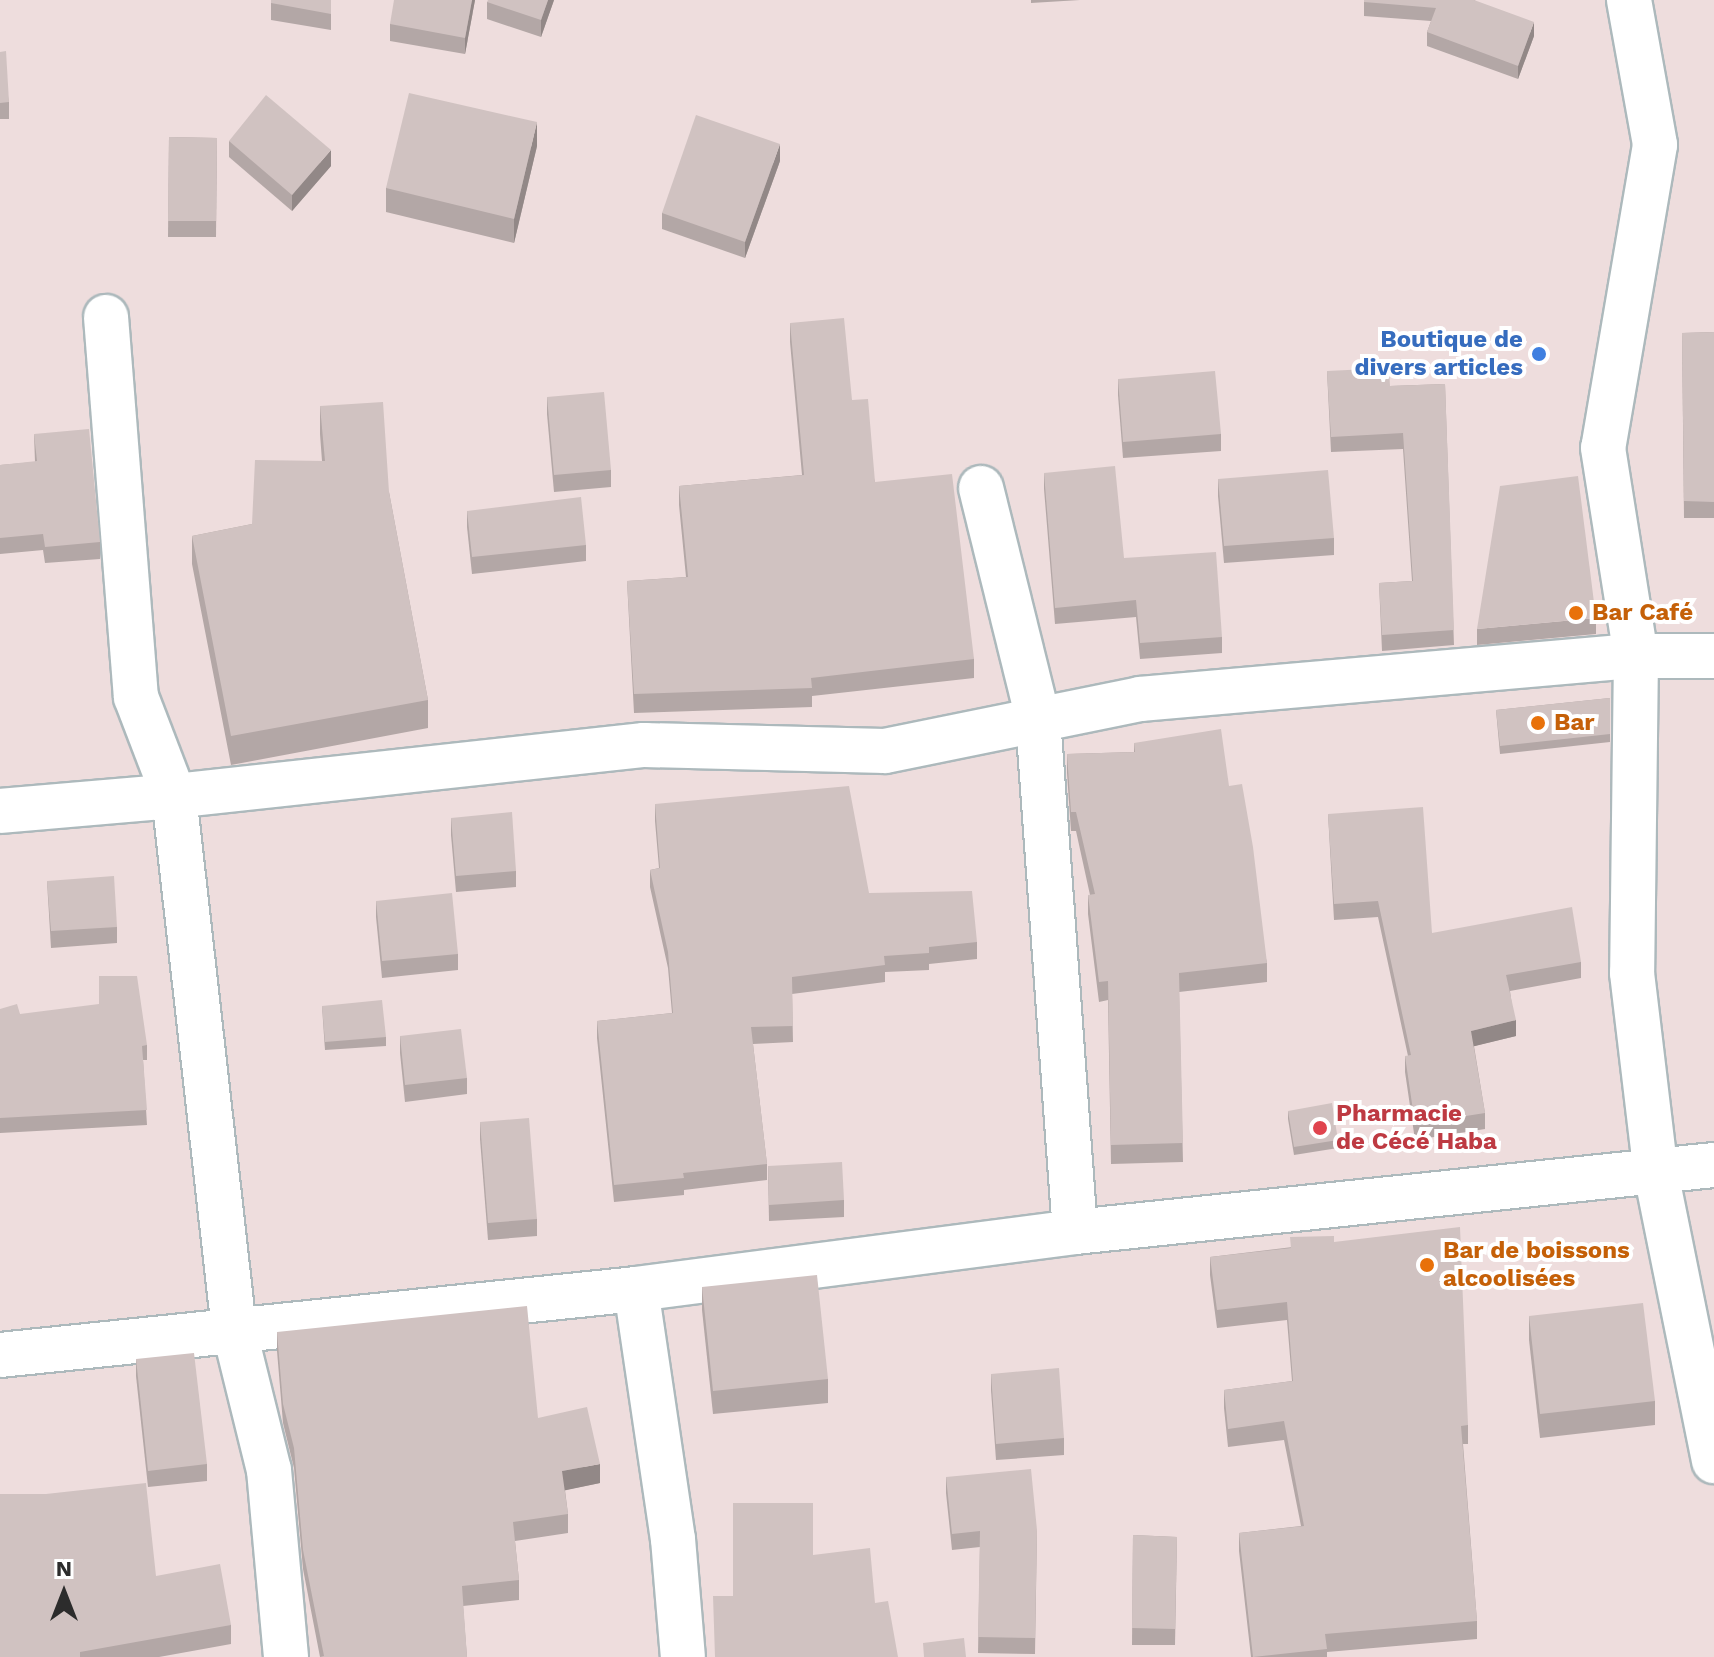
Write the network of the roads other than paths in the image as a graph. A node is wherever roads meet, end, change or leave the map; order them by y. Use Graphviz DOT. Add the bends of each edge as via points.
graph roads {
  1 [pos="1629,0"];
  2 [pos="106,317"];
  3 [pos="981,488"];
  4 [pos="1636,656"];
  5 [pos="1714,656"];
  6 [pos="1038,719"];
  7 [pos="174,796"];
  8 [pos="0,811"];
  9 [pos="1714,1165"];
  10 [pos="1656,1173"];
  11 [pos="1075,1232"];
  12 [pos="636,1289"];
  13 [pos="234,1329"];
  14 [pos="0,1355"];
  15 [pos="1714,1461"];
  16 [pos="286,1657"];
  17 [pos="683,1657"];
  1 -- 4 [label="street" via="1655,145 1603,448"];
  2 -- 7 [label="street" via="136,697"];
  3 -- 6 [label="street"];
  4 -- 5 [label="street"];
  4 -- 6 [label="street" via="1140,699"];
  4 -- 10 [label="street" via="1632,973"];
  6 -- 7 [label="street" via="885,751 644,745"];
  6 -- 11 [label="street"];
  7 -- 8 [label="street"];
  7 -- 13 [label="street"];
  9 -- 10 [label="street"];
  10 -- 11 [label="street"];
  10 -- 15 [label="street"];
  11 -- 12 [label="street"];
  12 -- 13 [label="street"];
  12 -- 17 [label="street" via="673,1539"];
  13 -- 14 [label="street"];
  13 -- 16 [label="street" via="269,1470"];
}
